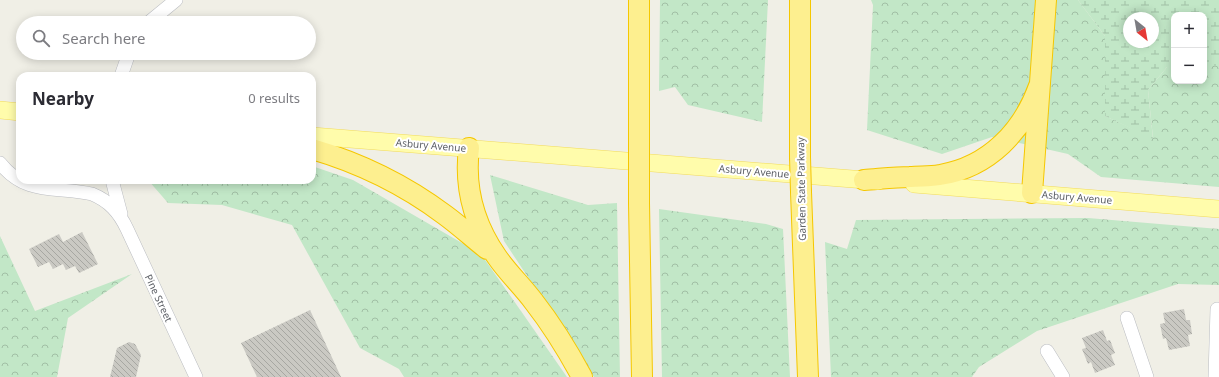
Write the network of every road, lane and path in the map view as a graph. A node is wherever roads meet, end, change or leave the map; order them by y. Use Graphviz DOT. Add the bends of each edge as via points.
graph roads {
  1 [pos="176,0"];
  2 [pos="639,0"];
  3 [pos="800,0"];
  4 [pos="809,0"];
  5 [pos="1046,0"];
  6 [pos="157,16"];
  7 [pos="799,49"];
  8 [pos="127,60"];
  9 [pos="122,72"];
  10 [pos="1039,86"];
  11 [pos="0,110"];
  12 [pos="16,112"];
  13 [pos="316,136"];
  14 [pos="469,148"];
  15 [pos="316,150"];
  16 [pos="0,164"];
  17 [pos="16,179"];
  18 [pos="864,180"];
  19 [pos="27,184"];
  20 [pos="113,184"];
  21 [pos="1032,193"];
  22 [pos="1219,208"];
  23 [pos="123,219"];
  24 [pos="498,258"];
  25 [pos="1217,309"];
  26 [pos="1127,318"];
  27 [pos="1046,351"];
  28 [pos="196,377"];
  29 [pos="582,377"];
  30 [pos="642,377"];
  31 [pos="808,377"];
  32 [pos="1063,377"];
  33 [pos="1147,377"];
  34 [pos="1214,377"];
  1 -- 6 [label="street"];
  2 -- 30 [label="highway, bridge" via="638,203"];
  3 -- 7 [label="highway, Garden State Parkway"];
  4 -- 7 [label="highway"];
  5 -- 10 [label="highway"];
  7 -- 31 [label="highway, Garden State Parkway, bridge"];
  8 -- 9 [label="street"];
  10 -- 18 [label="highway" via="1028,112 1014,133 996,150 976,163 938,176"];
  10 -- 21 [label="highway"];
  11 -- 12 [label="main road"];
  13 -- 14 [label="main road, Asbury Avenue"];
  14 -- 18 [label="main road, Asbury Avenue"];
  14 -- 24 [label="highway" via="467,170 472,204 485,237"];
  15 -- 24 [label="highway" via="354,164 404,188 445,214"];
  16 -- 17 [label="street, Pine Street"];
  18 -- 21 [label="main road, Asbury Avenue"];
  19 -- 23 [label="street, Pine Street" via="83,192 99,197 110,204"];
  20 -- 23 [label="street, Pine Street"];
  21 -- 22 [label="main road, Asbury Avenue"];
  23 -- 28 [label="street, Pine Street"];
  24 -- 29 [label="highway" via="535,302"];
  25 -- 34 [label="street"];
  26 -- 33 [label="street"];
  27 -- 32 [label="street"];
}
